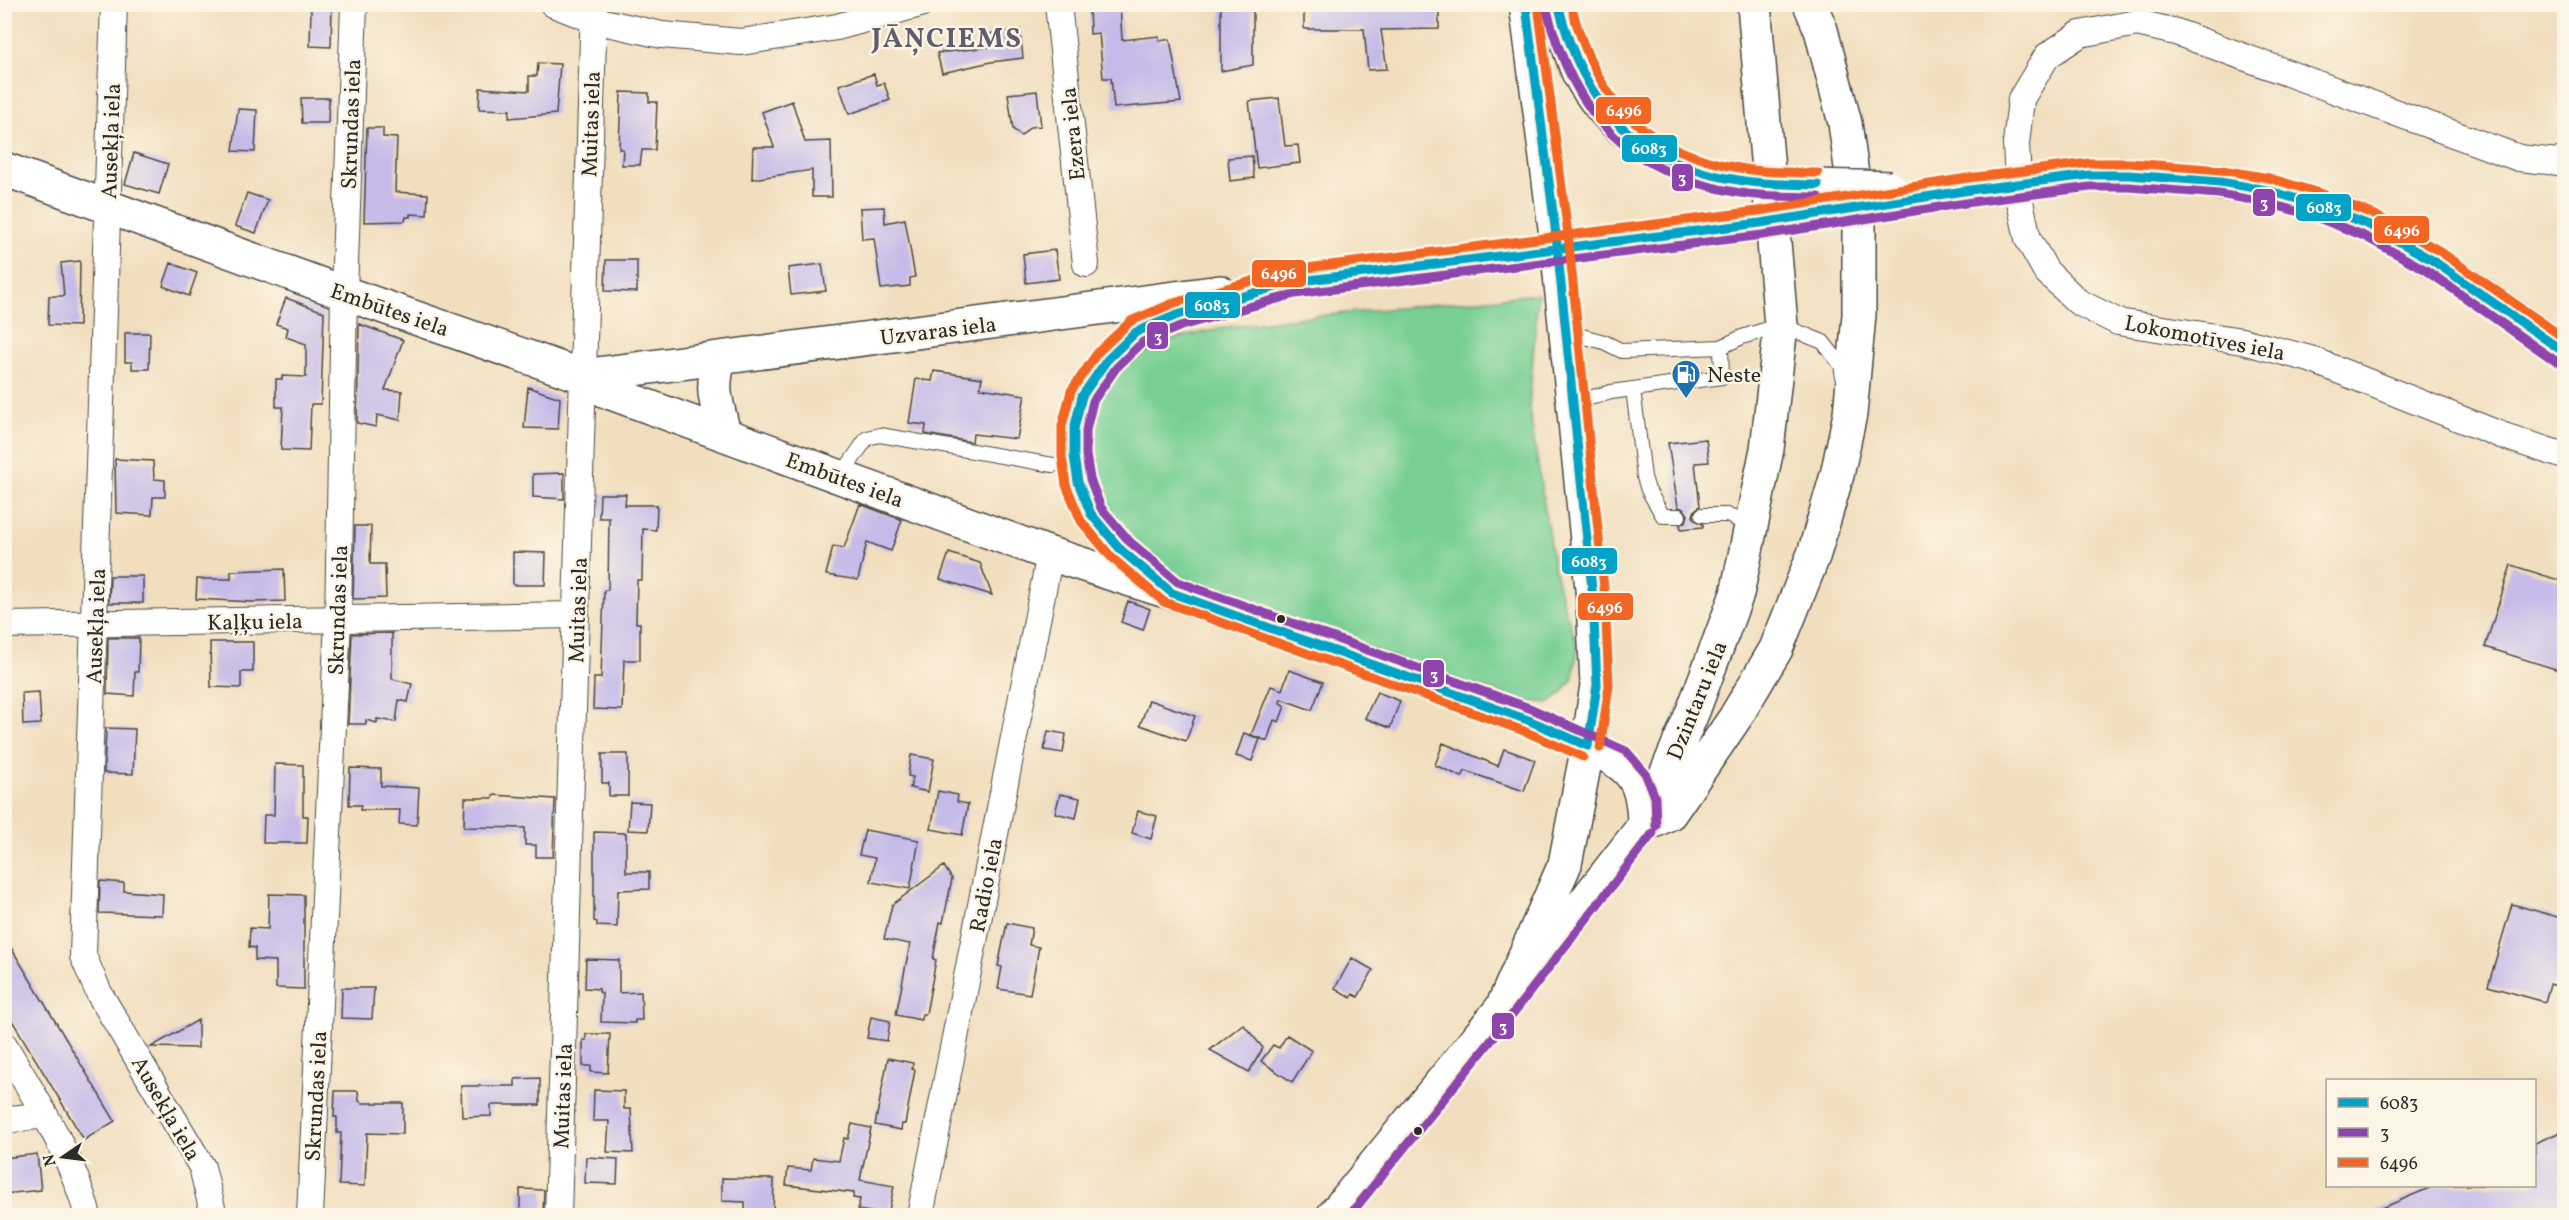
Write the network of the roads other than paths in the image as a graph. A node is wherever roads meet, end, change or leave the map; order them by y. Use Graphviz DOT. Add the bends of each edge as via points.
graph roads {
  1 [pos="114,4"];
  2 [pos="354,4"];
  3 [pos="553,4"];
  4 [pos="920,4"];
  5 [pos="1058,4"];
  6 [pos="1526,4"];
  7 [pos="1754,4"];
  8 [pos="1810,4"];
  9 [pos="594,12"];
  10 [pos="1560,15"];
  11 [pos="2561,161"];
  12 [pos="4,169"];
  13 [pos="1970,190"];
  14 [pos="108,206"];
  15 [pos="1086,264"];
  16 [pos="1293,282"];
  17 [pos="344,293"];
  18 [pos="1781,325"];
  19 [pos="1565,332"];
  20 [pos="1721,347"];
  21 [pos="2565,352"];
  22 [pos="719,358"];
  23 [pos="582,376"];
  24 [pos="1634,389"];
  25 [pos="1572,403"];
  26 [pos="1850,414"];
  27 [pos="724,434"];
  28 [pos="2565,456"];
  29 [pos="1053,465"];
  30 [pos="840,477"];
  31 [pos="1702,515"];
  32 [pos="1679,516"];
  33 [pos="1751,527"];
  34 [pos="1050,554"];
  35 [pos="1172,593"];
  36 [pos="576,615"];
  37 [pos="338,620"];
  38 [pos="95,624"];
  39 [pos="4,625"];
  40 [pos="1588,747"];
  41 [pos="1644,826"];
  42 [pos="1502,1008"];
  43 [pos="4,1045"];
  44 [pos="45,1115"];
  45 [pos="4,1120"];
  46 [pos="88,1215"];
  47 [pos="214,1215"];
  48 [pos="310,1215"];
  49 [pos="558,1215"];
  50 [pos="920,1215"];
  51 [pos="1333,1215"];
  1 -- 14 [label="street, Ausekļa iela"];
  2 -- 17 [label="street, Skrundas iela"];
  3 -- 9 [label="street"];
  4 -- 9 [label="street" via="837,27 741,42 662,34"];
  5 -- 15 [label="street, Ezera iela"];
  6 -- 19 [label="main road"];
  7 -- 18 [label="main road, Dzintaru iela"];
  8 -- 26 [label="main road" via="1821,30 1845,123 1859,226 1859,315"];
  9 -- 23 [label="street, Muitas iela"];
  10 -- 13 [label="main road, bridge" via="1578,73 1600,105 1628,134 1657,154 1694,171 1741,181"];
  11 -- 28 [label="street, Lokomotīves iela" via="2518,158 2175,32 2137,23 2080,34 2047,56 2021,99 2016,144 2019,197 2028,239 2046,271 2078,302 2118,321 2242,341 2310,359 2501,435"];
  12 -- 14 [label="main road, Embūtes iela"];
  13 -- 16 [label="main road, bridge" via="1760,223"];
  13 -- 21 [label="main road, bridge" via="2080,176 2129,175 2266,190 2369,225 2432,260"];
  14 -- 17 [label="main road, Embūtes iela"];
  14 -- 38 [label="street, Ausekļa iela"];
  16 -- 22 [label="main road, Uzvaras iela"];
  16 -- 35 [label="main road" via="1176,315 1136,332 1107,360 1082,396 1074,429 1074,456 1078,482 1091,514 1121,550"];
  17 -- 23 [label="main road, Embūtes iela"];
  17 -- 37 [label="street, Skrundas iela"];
  18 -- 20 [label="lane"];
  18 -- 26 [label="lane" via="1822,342 1841,365"];
  18 -- 33 [label="main road, Dzintaru iela" via="1767,449"];
  19 -- 20 [label="lane" via="1622,351"];
  19 -- 25 [label="main road"];
  20 -- 24 [label="lane" via="1722,377"];
  22 -- 23 [label="main road, Uzvaras iela"];
  22 -- 27 [label="main road" via="713,381 714,401"];
  23 -- 27 [label="main road, Embūtes iela" via="606,391"];
  23 -- 36 [label="street, Muitas iela"];
  24 -- 25 [label="lane"];
  24 -- 32 [label="lane" via="1648,490 1663,516"];
  25 -- 40 [label="main road" via="1597,675"];
  26 -- 41 [label="main road" via="1814,554 1776,650 1670,813"];
  27 -- 30 [label="main road, Embūtes iela"];
  29 -- 30 [label="lane" via="880,435 867,438"];
  30 -- 34 [label="main road, Embūtes iela"];
  31 -- 33 [label="lane" via="1727,515"];
  33 -- 41 [label="main road, Dzintaru iela" via="1737,594"];
  34 -- 35 [label="main road, Embūtes iela"];
  34 -- 50 [label="street, Radio iela"];
  35 -- 40 [label="main road, Embūtes iela" via="1528,720"];
  36 -- 37 [label="street, Kaļķu iela"];
  36 -- 49 [label="street, Muitas iela"];
  37 -- 38 [label="street, Kaļķu iela"];
  37 -- 48 [label="street, Skrundas iela"];
  38 -- 39 [label="street, Kaļķu iela"];
  38 -- 47 [label="street, Ausekļa iela" via="83,956 99,993 202,1167"];
  40 -- 41 [label="main road, Embūtes iela" via="1620,761 1635,780 1644,802"];
  40 -- 42 [label="main road" via="1565,864"];
  41 -- 42 [label="main road, Dzintaru iela"];
  42 -- 51 [label="main road, Dzintaru iela"];
  43 -- 44 [label="street"];
  44 -- 45 [label="street"];
  44 -- 46 [label="street" via="81,1191"];
}
